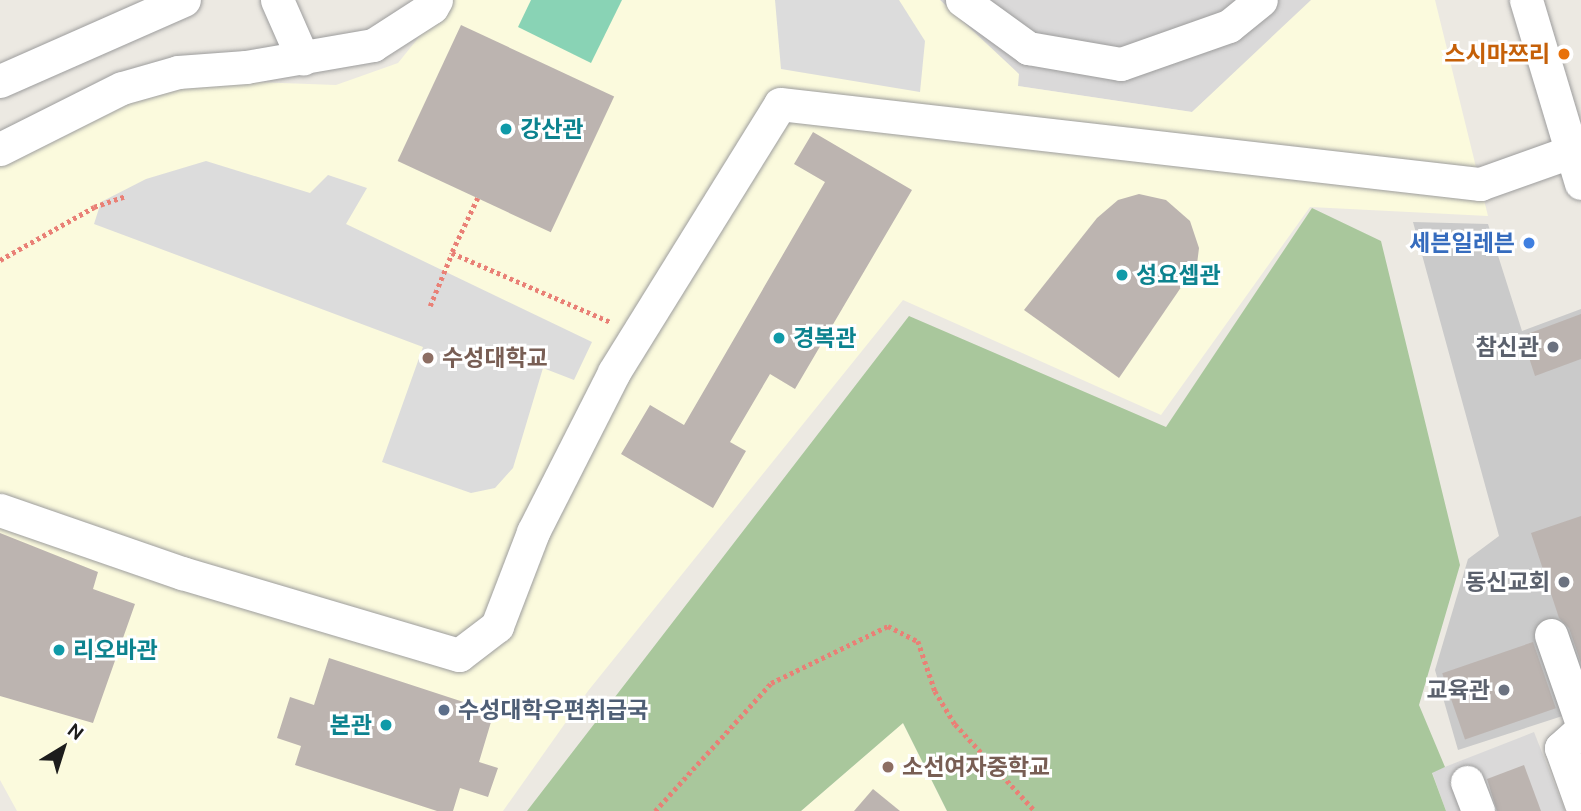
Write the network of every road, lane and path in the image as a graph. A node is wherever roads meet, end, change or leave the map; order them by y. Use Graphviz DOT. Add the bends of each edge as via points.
graph roads {
  1 [pos="184,0"];
  2 [pos="277,0"];
  3 [pos="436,0"];
  4 [pos="962,0"];
  5 [pos="1261,0"];
  6 [pos="1526,0"];
  7 [pos="303,59"];
  8 [pos="0,81"];
  9 [pos="0,149"];
  10 [pos="1576,150"];
  11 [pos="1581,183"];
  12 [pos="126,196"];
  13 [pos="478,198"];
  14 [pos="452,253"];
  15 [pos="0,260"];
  16 [pos="430,306"];
  17 [pos="638,333"];
  18 [pos="0,510"];
  19 [pos="1552,635"];
  20 [pos="1581,720"];
  21 [pos="1581,730"];
  22 [pos="1581,804"];
  23 [pos="655,811"];
  24 [pos="1035,811"];
  1 -- 8 [label="street"];
  2 -- 7 [label="street"];
  3 -- 7 [label="street" via="373,45"];
  4 -- 5 [label="street" via="1028,48 1121,64 1229,26"];
  6 -- 10 [label="street"];
  7 -- 9 [label="street" via="178,72 122,88"];
  10 -- 11 [label="street"];
  10 -- 17 [label="street" via="1480,184 780,104"];
  12 -- 15 [label="path" via="94,207"];
  13 -- 14 [label="path"];
  14 -- 16 [label="path"];
  14 -- 17 [label="path"];
  17 -- 18 [label="street" via="533,532 497,626 459,655 182,573"];
  19 -- 20 [label="street"];
  21 -- 22 [label="street" via="1562,748"];
  23 -- 24 [label="path" via="771,683 888,626 918,641 935,691 955,724"];
}
